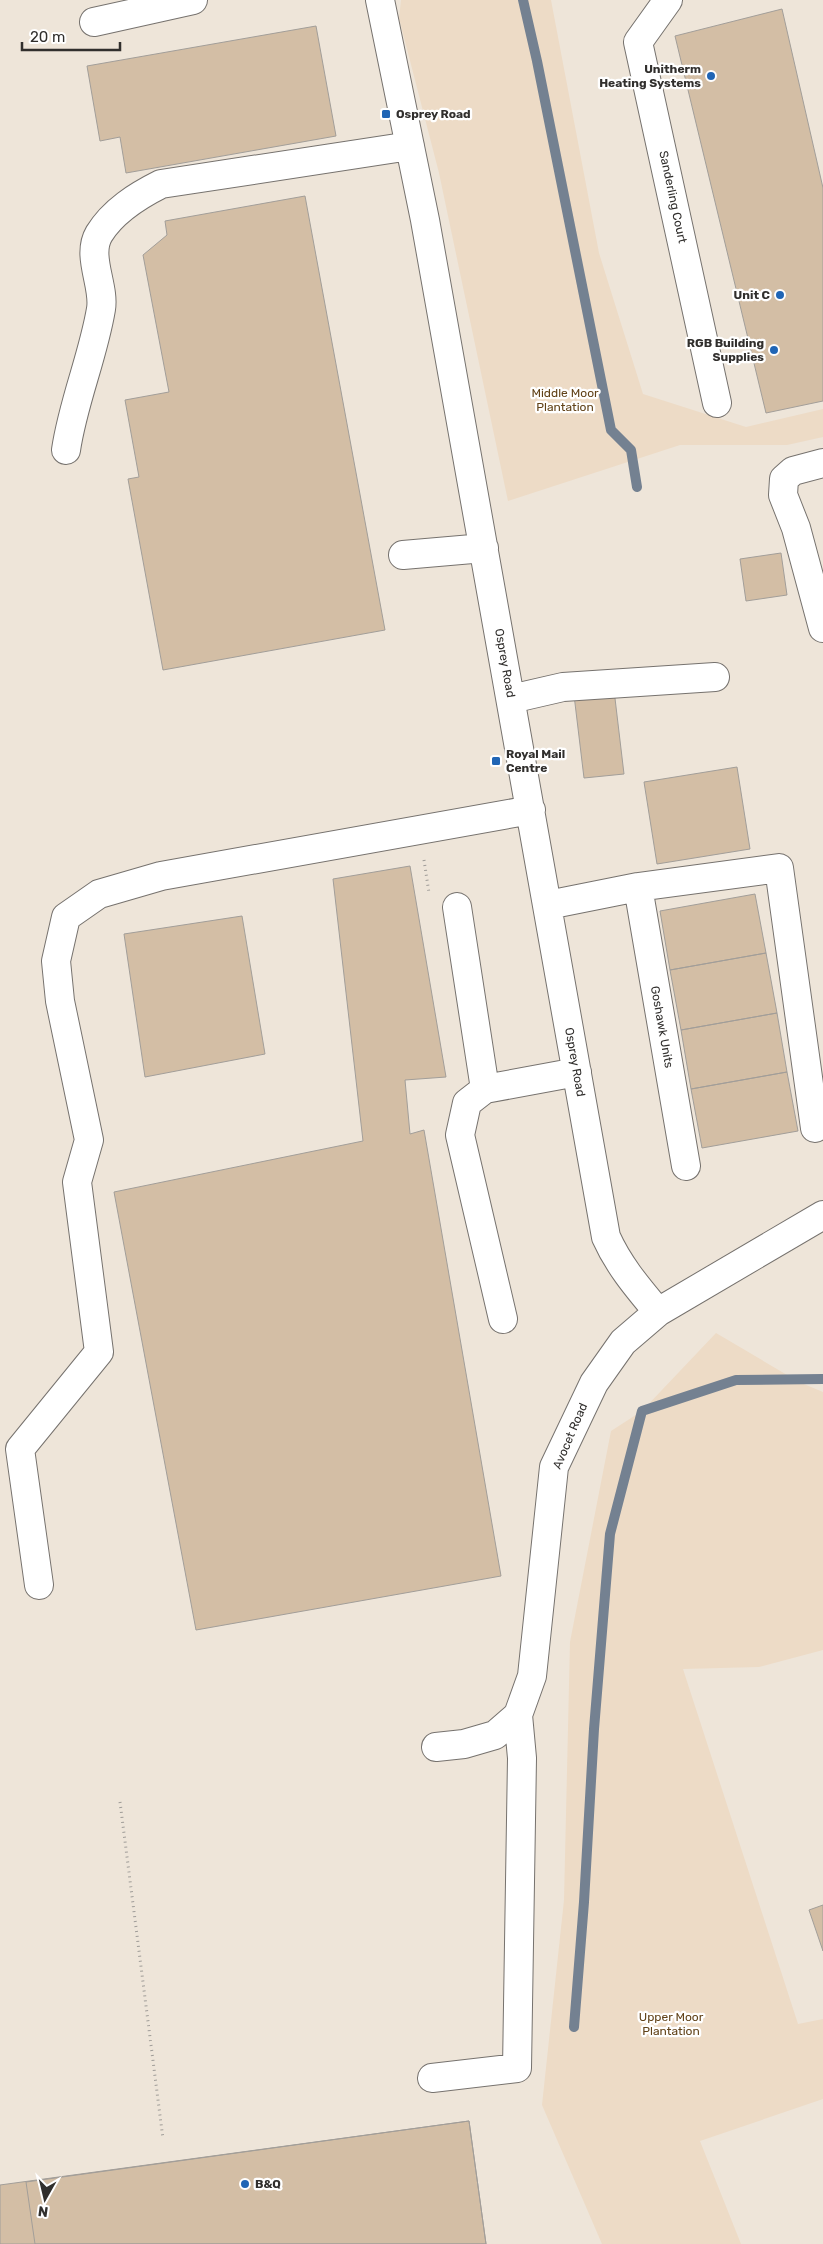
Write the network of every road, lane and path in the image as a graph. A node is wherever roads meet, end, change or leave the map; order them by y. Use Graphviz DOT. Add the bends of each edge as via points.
graph roads {
  1 [pos="193,0"];
  2 [pos="380,0"];
  3 [pos="668,0"];
  4 [pos="94,22"];
  5 [pos="410,146"];
  6 [pos="717,402"];
  7 [pos="66,450"];
  8 [pos="823,463"];
  9 [pos="484,548"];
  10 [pos="403,555"];
  11 [pos="823,628"];
  12 [pos="715,677"];
  13 [pos="511,699"];
  14 [pos="531,810"];
  15 [pos="420,829"];
  16 [pos="638,887"];
  17 [pos="548,905"];
  18 [pos="457,907"];
  19 [pos="577,1072"];
  20 [pos="485,1089"];
  21 [pos="815,1128"];
  22 [pos="686,1166"];
  23 [pos="823,1214"];
  24 [pos="658,1312"];
  25 [pos="503,1319"];
  26 [pos="40,1585"];
  27 [pos="518,1716"];
  28 [pos="436,1747"];
  29 [pos="120,1802"];
  30 [pos="432,2078"];
  31 [pos="164,2138"];
  1 -- 4 [label="street"];
  2 -- 5 [label="street, Osprey Road"];
  3 -- 6 [label="street, Sanderling Court" via="638,42"];
  5 -- 7 [label="street" via="161,184 113,216 98,236 95,252 102,307"];
  5 -- 9 [label="street, Osprey Road"];
  8 -- 11 [label="street" via="792,471 784,480 783,494 796,528"];
  9 -- 10 [label="street"];
  9 -- 13 [label="street, Osprey Road"];
  12 -- 13 [label="street" via="563,687"];
  13 -- 14 [label="street, Osprey Road"];
  14 -- 15 [label="street"];
  14 -- 17 [label="street, Osprey Road"];
  15 -- 18 [label="path" via="430,901"];
  15 -- 26 [label="street" via="161,876 99,894 66,917 56,961 60,1001 89,1140 77,1182 99,1352 20,1449"];
  16 -- 17 [label="street"];
  16 -- 21 [label="street" via="779,868"];
  16 -- 22 [label="street, Goshawk Units"];
  17 -- 19 [label="street, Osprey Road"];
  18 -- 20 [label="street"];
  19 -- 20 [label="street"];
  19 -- 24 [label="street, Osprey Road" via="606,1237 615,1257"];
  20 -- 25 [label="street" via="466,1103 460,1135"];
  23 -- 24 [label="street, Avocet Road"];
  24 -- 27 [label="street, Avocet Road" via="623,1342 594,1383 554,1467 532,1676"];
  27 -- 28 [label="street" via="495,1735 464,1744"];
  27 -- 30 [label="street" via="522,1758 517,2068"];
  29 -- 31 [label="path"];
}
